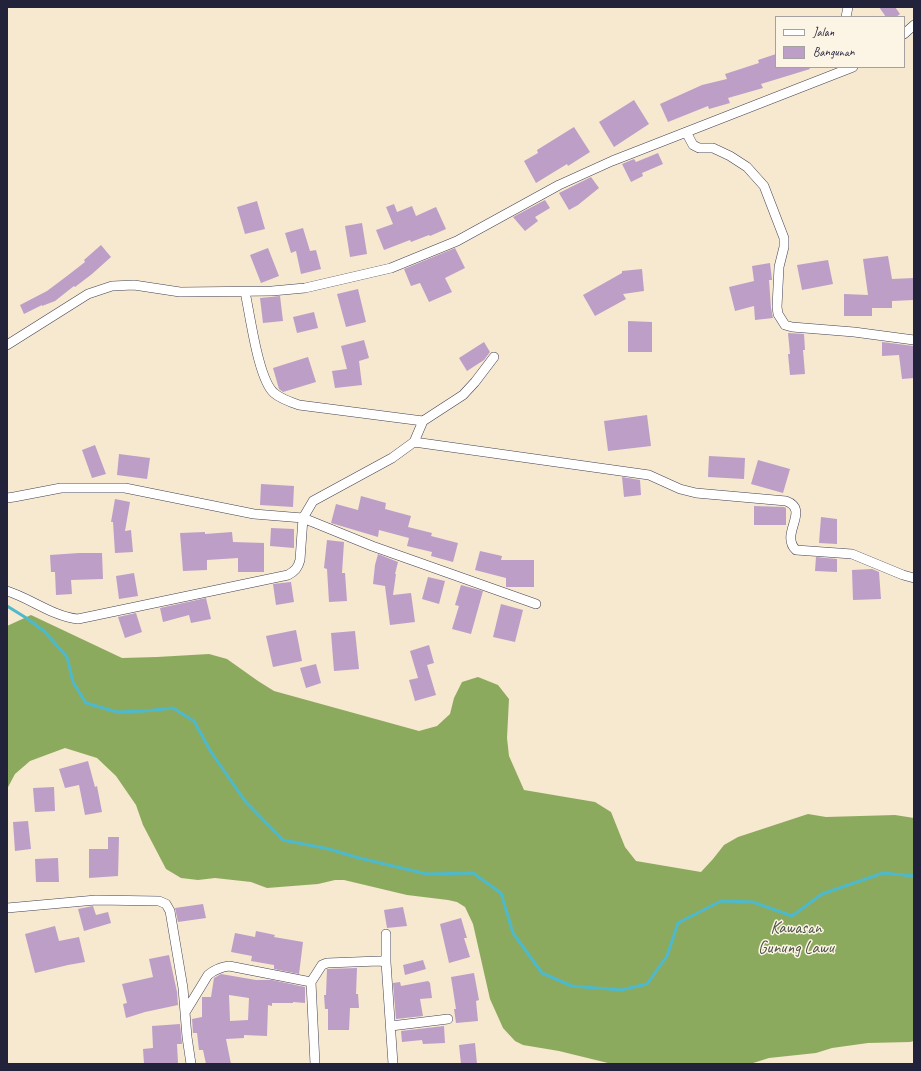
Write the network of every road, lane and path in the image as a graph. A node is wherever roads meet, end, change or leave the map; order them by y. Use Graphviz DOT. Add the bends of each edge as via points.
graph roads {
  1 [pos="914,25"];
  2 [pos="905,33"];
  3 [pos="847,68"];
  4 [pos="686,132"];
  5 [pos="245,292"];
  6 [pos="914,340"];
  7 [pos="7,345"];
  8 [pos="494,357"];
  9 [pos="423,421"];
  10 [pos="414,442"];
  11 [pos="7,498"];
  12 [pos="303,518"];
  13 [pos="914,578"];
  14 [pos="7,591"];
  15 [pos="536,604"];
  16 [pos="7,908"];
  17 [pos="386,934"];
  18 [pos="386,962"];
  19 [pos="311,982"];
  20 [pos="186,1011"];
  21 [pos="448,1019"];
  22 [pos="391,1026"];
  23 [pos="191,1064"];
  24 [pos="315,1064"];
  25 [pos="393,1064"];
  1 -- 2 [label="street"];
  3 -- 4 [label="street"];
  4 -- 5 [label="street" via="559,185 457,241 391,268 305,288"];
  4 -- 6 [label="street" via="693,145 699,148 713,148 730,156 747,167 764,186 784,238 779,267 777,307 785,325 792,328 854,332"];
  5 -- 7 [label="street" via="180,292 134,285 112,286 88,294"];
  5 -- 9 [label="street" via="260,365 265,381 273,392 299,406"];
  8 -- 9 [label="street" via="463,395"];
  9 -- 10 [label="street"];
  10 -- 12 [label="street" via="392,458 313,501"];
  10 -- 13 [label="street" via="649,475 696,493 786,501 792,504 797,512 790,541 796,550 852,554"];
  11 -- 12 [label="street" via="61,488 126,488 254,514"];
  12 -- 14 [label="street" via="299,567 288,575 78,619 59,614"];
  12 -- 15 [label="street" via="372,546"];
  16 -- 20 [label="street" via="96,900 163,902 170,911"];
  17 -- 18 [label="street"];
  18 -- 19 [label="street" via="327,963 322,965"];
  18 -- 22 [label="street"];
  19 -- 20 [label="street" via="229,966 221,967 208,975"];
  19 -- 24 [label="street"];
  20 -- 23 [label="street"];
  21 -- 22 [label="street"];
  22 -- 25 [label="street"];
}
